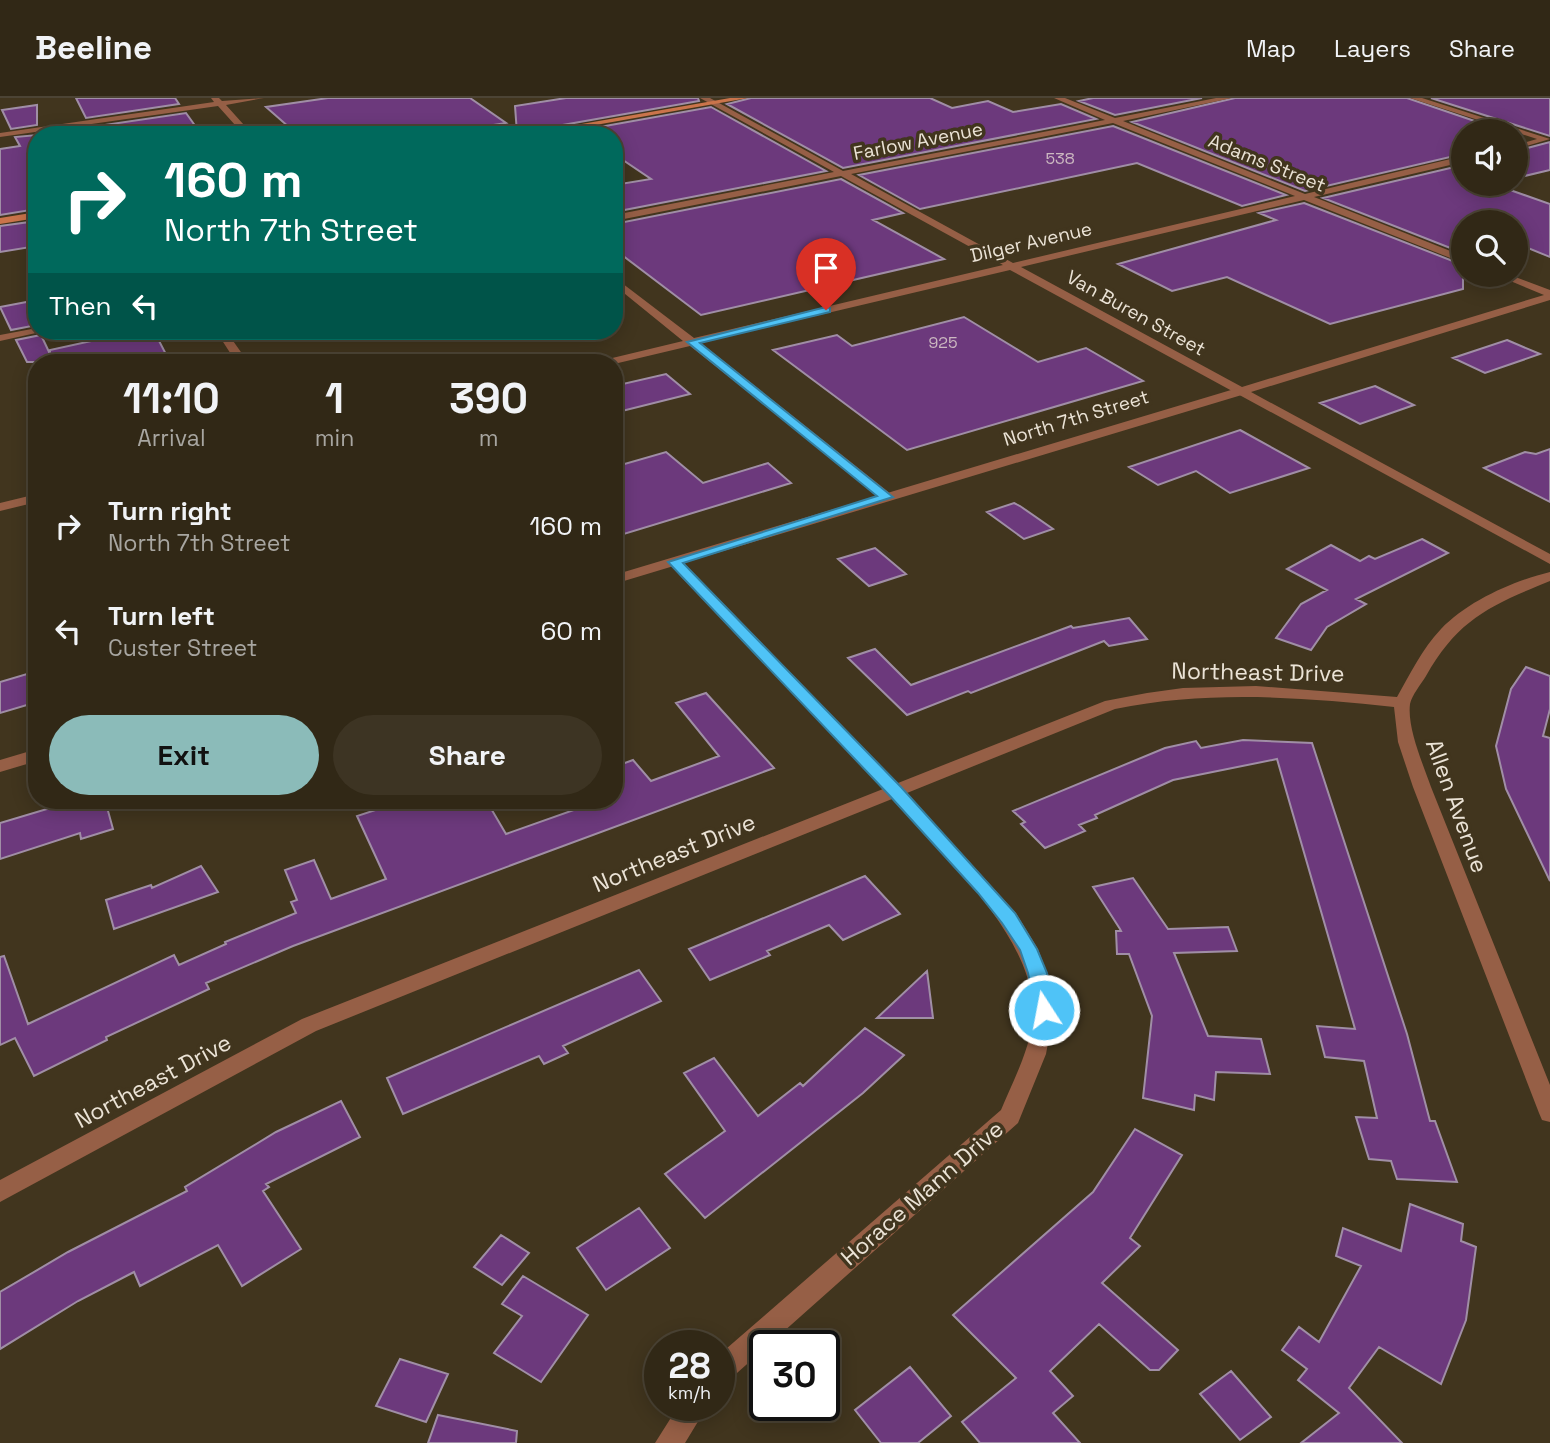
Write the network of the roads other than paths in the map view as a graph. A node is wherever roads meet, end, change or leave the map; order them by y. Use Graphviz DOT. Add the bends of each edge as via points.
graph roads {
  1 [pos="260,98"];
  2 [pos="704,98"];
  3 [pos="744,98"];
  4 [pos="1058,98"];
  5 [pos="1228,98"];
  6 [pos="1415,98"];
  7 [pos="218,101"];
  8 [pos="714,103"];
  9 [pos="1114,120"];
  10 [pos="58,126"];
  11 [pos="241,126"];
  12 [pos="577,126"];
  13 [pos="28,131"];
  14 [pos="0,135"];
  15 [pos="1548,139"];
  16 [pos="1528,144"];
  17 [pos="1451,162"];
  18 [pos="843,174"];
  19 [pos="1305,197"];
  20 [pos="623,216"];
  21 [pos="28,217"];
  22 [pos="0,222"];
  23 [pos="1451,255"];
  24 [pos="1013,266"];
  25 [pos="623,287"];
  26 [pos="1528,287"];
  27 [pos="1550,296"];
  28 [pos="28,333"];
  29 [pos="0,338"];
  30 [pos="692,342"];
  31 [pos="623,358"];
  32 [pos="1241,391"];
  33 [pos="886,497"];
  34 [pos="28,500"];
  35 [pos="0,507"];
  36 [pos="1550,559"];
  37 [pos="674,562"];
  38 [pos="1550,576"];
  39 [pos="623,577"];
  40 [pos="1402,703"];
  41 [pos="28,758"];
  42 [pos="0,766"];
  43 [pos="895,791"];
  44 [pos="1550,1113"];
  45 [pos="0,1192"];
  46 [pos="735,1358"];
  47 [pos="684,1421"];
  48 [pos="669,1443"];
  1 -- 7 [label="street"];
  2 -- 8 [label="street, Van Buren Street"];
  3 -- 8 [label="main road"];
  4 -- 9 [label="street, Adams Street"];
  5 -- 9 [label="street, Farlow Avenue"];
  6 -- 15 [label="street"];
  7 -- 10 [label="street"];
  7 -- 11 [label="street"];
  8 -- 12 [label="main road"];
  8 -- 18 [label="street, Van Buren Street"];
  9 -- 18 [label="street, Farlow Avenue"];
  9 -- 19 [label="street, Adams Street"];
  13 -- 14 [label="street"];
  15 -- 16 [label="street"];
  17 -- 19 [label="street, Dilger Avenue"];
  18 -- 20 [label="street, Farlow Avenue"];
  18 -- 24 [label="street, Van Buren Street"];
  19 -- 23 [label="street, Adams Street"];
  19 -- 24 [label="street, Dilger Avenue"];
  21 -- 22 [label="main road"];
  24 -- 30 [label="street, Dilger Avenue"];
  24 -- 32 [label="street, Van Buren Street"];
  25 -- 30 [label="street"];
  26 -- 27 [label="street"];
  27 -- 32 [label="street, North 7th Street"];
  28 -- 29 [label="street"];
  30 -- 31 [label="street, Dilger Avenue"];
  30 -- 33 [label="street"];
  32 -- 33 [label="street, North 7th Street"];
  32 -- 36 [label="street, Van Buren Street"];
  33 -- 37 [label="street, North 7th Street"];
  34 -- 35 [label="street"];
  37 -- 39 [label="street, North 7th Street"];
  37 -- 43 [label="street, Horace Mann Drive"];
  38 -- 40 [label="street" via="1473,611 1447,632"];
  40 -- 43 [label="street, Northeast Drive" via="1257,692 1149,695 1111,705"];
  40 -- 44 [label="street, Allen Avenue" via="1407,742 1422,787"];
  41 -- 42 [label="street"];
  43 -- 45 [label="street, Northeast Drive" via="309,1025"];
  43 -- 46 [label="street, Horace Mann Drive" via="984,888 1028,949 1044,1010 1035,1054 1010,1116"];
  47 -- 48 [label="street"];
}
